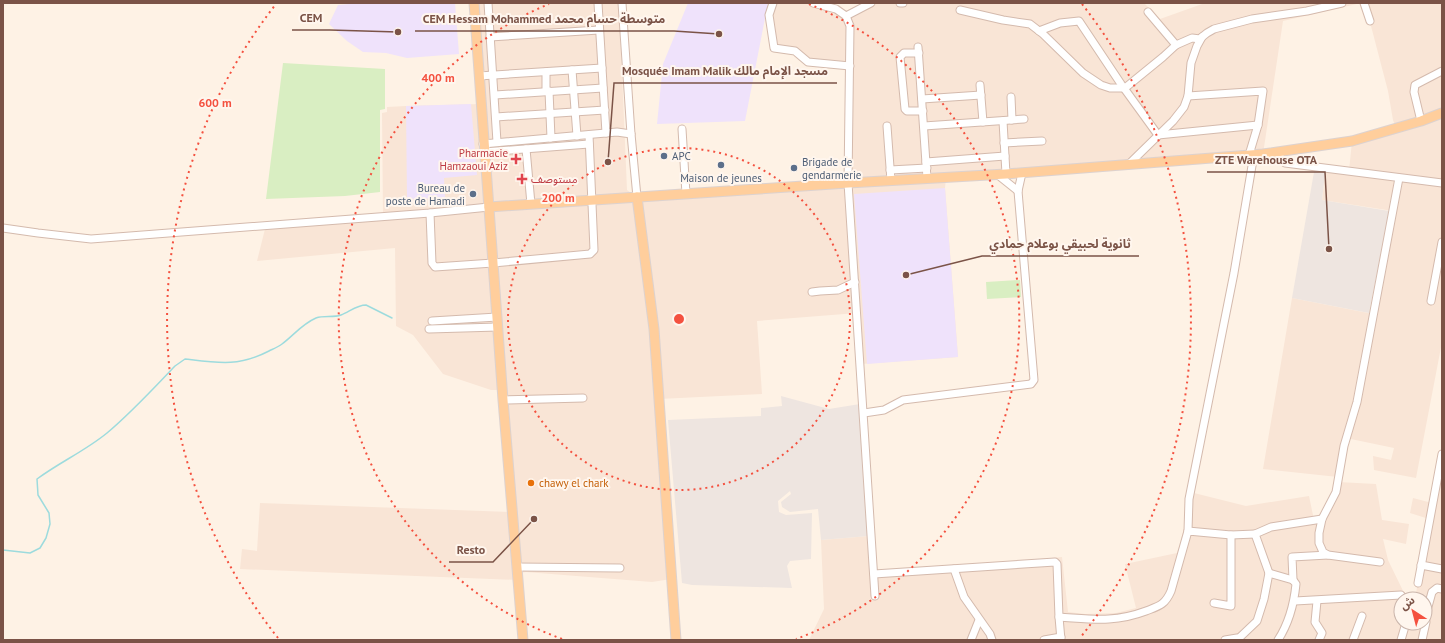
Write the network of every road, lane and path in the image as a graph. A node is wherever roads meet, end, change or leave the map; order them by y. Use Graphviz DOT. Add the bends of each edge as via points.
graph roads {
  1 [pos="474,3"];
  2 [pos="488,3"];
  3 [pos="598,3"];
  4 [pos="622,3"];
  5 [pos="773,3"];
  6 [pos="813,3"];
  7 [pos="871,3"];
  8 [pos="900,3"];
  9 [pos="903,3"];
  10 [pos="1342,3"];
  11 [pos="1364,3"];
  12 [pos="960,10"];
  13 [pos="1148,12"];
  14 [pos="846,16"];
  15 [pos="1370,21"];
  16 [pos="599,30"];
  17 [pos="1040,31"];
  18 [pos="490,37"];
  19 [pos="1202,37"];
  20 [pos="1176,44"];
  21 [pos="850,66"];
  22 [pos="602,68"];
  23 [pos="572,70"];
  24 [pos="1442,71"];
  25 [pos="546,72"];
  26 [pos="479,76"];
  27 [pos="493,76"];
  28 [pos="980,85"];
  29 [pos="603,88"];
  30 [pos="1125,88"];
  31 [pos="574,90"];
  32 [pos="548,91"];
  33 [pos="494,95"];
  34 [pos="981,95"];
  35 [pos="1188,96"];
  36 [pos="1011,97"];
  37 [pos="922,99"];
  38 [pos="605,110"];
  39 [pos="923,111"];
  40 [pos="575,112"];
  41 [pos="550,113"];
  42 [pos="1442,113"];
  43 [pos="496,117"];
  44 [pos="1024,119"];
  45 [pos="1012,120"];
  46 [pos="1003,121"];
  47 [pos="1421,121"];
  48 [pos="983,122"];
  49 [pos="1258,125"];
  50 [pos="887,126"];
  51 [pos="924,126"];
  52 [pos="682,129"];
  53 [pos="606,133"];
  54 [pos="631,134"];
  55 [pos="589,135"];
  56 [pos="1158,135"];
  57 [pos="577,136"];
  58 [pos="551,138"];
  59 [pos="1042,141"];
  60 [pos="497,142"];
  61 [pos="1004,143"];
  62 [pos="589,144"];
  63 [pos="484,148"];
  64 [pos="526,149"];
  65 [pos="1280,152"];
  66 [pos="1251,154"];
  67 [pos="1005,156"];
  68 [pos="1129,164"];
  69 [pos="926,165"];
  70 [pos="890,170"];
  71 [pos="1022,173"];
  72 [pos="1002,174"];
  73 [pos="928,178"];
  74 [pos="1399,178"];
  75 [pos="890,180"];
  76 [pos="848,183"];
  77 [pos="1442,183"];
  78 [pos="1018,191"];
  79 [pos="686,194"];
  80 [pos="637,197"];
  81 [pos="591,201"];
  82 [pos="531,204"];
  83 [pos="489,207"];
  84 [pos="430,213"];
  85 [pos="3,228"];
  86 [pos="1442,242"];
  87 [pos="493,263"];
  88 [pos="855,282"];
  89 [pos="812,292"];
  90 [pos="1431,301"];
  91 [pos="432,321"];
  92 [pos="497,322"];
  93 [pos="429,329"];
  94 [pos="583,398"];
  95 [pos="503,400"];
  96 [pos="864,413"];
  97 [pos="1442,454"];
  98 [pos="1322,519"];
  99 [pos="1188,530"];
  100 [pos="1255,534"];
  101 [pos="1231,535"];
  102 [pos="1328,555"];
  103 [pos="1380,562"];
  104 [pos="1421,565"];
  105 [pos="517,567"];
  106 [pos="620,568"];
  107 [pos="1442,568"];
  108 [pos="954,569"];
  109 [pos="1269,573"];
  110 [pos="874,574"];
  111 [pos="1293,580"];
  112 [pos="1418,583"];
  113 [pos="1442,589"];
  114 [pos="1433,591"];
  115 [pos="1393,595"];
  116 [pos="875,596"];
  117 [pos="1317,600"];
  118 [pos="1295,601"];
  119 [pos="1214,603"];
  120 [pos="1362,616"];
  121 [pos="1059,617"];
  122 [pos="979,620"];
  123 [pos="1061,639"];
  124 [pos="1237,639"];
  125 [pos="523,640"];
  126 [pos="676,640"];
  127 [pos="971,640"];
  128 [pos="992,640"];
  129 [pos="1044,640"];
  130 [pos="1225,640"];
  131 [pos="1278,640"];
  132 [pos="1319,640"];
  133 [pos="1353,640"];
  1 -- 26 [label="main road"];
  2 -- 18 [label="street"];
  3 -- 16 [label="street"];
  4 -- 54 [label="street"];
  5 -- 21 [label="street" via="769,15 774,48 794,51 808,62"];
  6 -- 14 [label="street" via="836,9"];
  7 -- 14 [label="street"];
  8 -- 9 [label="street"];
  10 -- 19 [label="street" via="1252,19 1214,29"];
  11 -- 15 [label="street"];
  12 -- 17 [label="street" via="1030,24"];
  13 -- 20 [label="street"];
  14 -- 21 [label="street" via="850,26"];
  16 -- 18 [label="street"];
  16 -- 22 [label="street"];
  17 -- 30 [label="street" via="1083,73 1101,85"];
  17 -- 30 [label="street" via="1060,23 1079,20"];
  18 -- 27 [label="street"];
  19 -- 20 [label="street"];
  19 -- 35 [label="street" via="1191,62"];
  20 -- 30 [label="street"];
  21 -- 76 [label="street"];
  22 -- 23 [label="street"];
  22 -- 29 [label="street"];
  23 -- 25 [label="street"];
  23 -- 31 [label="street"];
  24 -- 47 [label="street" via="1415,85 1414,92"];
  25 -- 27 [label="street"];
  25 -- 32 [label="street"];
  26 -- 27 [label="street"];
  26 -- 63 [label="main road"];
  27 -- 33 [label="street"];
  28 -- 34 [label="street"];
  29 -- 31 [label="street"];
  29 -- 38 [label="street"];
  30 -- 56 [label="street"];
  31 -- 32 [label="street"];
  31 -- 40 [label="street"];
  32 -- 33 [label="street"];
  32 -- 41 [label="street"];
  33 -- 43 [label="street"];
  34 -- 37 [label="street"];
  34 -- 48 [label="street"];
  35 -- 49 [label="street" via="1263,91"];
  35 -- 56 [label="street" via="1184,107"];
  36 -- 45 [label="street"];
  37 -- 39 [label="street"];
  37 -- 39 [label="street" via="918,50 904,53 901,56 904,114"];
  38 -- 40 [label="street"];
  38 -- 53 [label="street"];
  39 -- 51 [label="street"];
  40 -- 41 [label="street"];
  40 -- 57 [label="street"];
  41 -- 43 [label="street"];
  41 -- 58 [label="street"];
  42 -- 47 [label="main road"];
  43 -- 60 [label="street"];
  44 -- 45 [label="street"];
  45 -- 46 [label="street"];
  46 -- 48 [label="street"];
  46 -- 61 [label="street"];
  47 -- 65 [label="main road" via="1352,142"];
  48 -- 51 [label="street"];
  49 -- 56 [label="street"];
  49 -- 66 [label="street"];
  50 -- 70 [label="street"];
  51 -- 69 [label="street"];
  52 -- 79 [label="street"];
  53 -- 54 [label="street"];
  53 -- 55 [label="street"];
  54 -- 80 [label="street"];
  55 -- 57 [label="street"];
  55 -- 62 [label="street"];
  56 -- 68 [label="street"];
  57 -- 58 [label="street"];
  58 -- 60 [label="street"];
  59 -- 61 [label="street"];
  60 -- 63 [label="street"];
  61 -- 67 [label="street"];
  62 -- 64 [label="street"];
  62 -- 81 [label="street"];
  63 -- 64 [label="street"];
  63 -- 83 [label="main road"];
  64 -- 82 [label="street"];
  65 -- 66 [label="main road"];
  65 -- 74 [label="street" via="1280,158 1284,163"];
  66 -- 68 [label="main road"];
  66 -- 99 [label="street" via="1234,273 1189,499"];
  67 -- 69 [label="street"];
  67 -- 72 [label="street"];
  68 -- 71 [label="main road"];
  69 -- 70 [label="street"];
  69 -- 73 [label="street"];
  70 -- 75 [label="street"];
  71 -- 72 [label="main road"];
  71 -- 78 [label="street"];
  72 -- 73 [label="main road"];
  72 -- 78 [label="street"];
  73 -- 75 [label="main road"];
  74 -- 77 [label="street"];
  74 -- 98 [label="street" via="1357,402 1344,446 1336,492"];
  75 -- 76 [label="main road"];
  76 -- 79 [label="main road"];
  76 -- 88 [label="street"];
  78 -- 96 [label="street" via="1033,382 903,400 884,410"];
  79 -- 80 [label="main road"];
  80 -- 81 [label="main road"];
  80 -- 126 [label="main road" via="654,329"];
  81 -- 82 [label="main road"];
  81 -- 87 [label="street" via="594,250 590,254"];
  82 -- 83 [label="main road"];
  83 -- 84 [label="street"];
  83 -- 87 [label="main road"];
  84 -- 85 [label="street" via="91,239"];
  84 -- 87 [label="street" via="435,267"];
  86 -- 90 [label="street"];
  87 -- 92 [label="main road"];
  88 -- 89 [label="street" via="838,290"];
  88 -- 96 [label="street"];
  91 -- 92 [label="street"];
  92 -- 93 [label="street"];
  92 -- 95 [label="main road"];
  94 -- 95 [label="street"];
  95 -- 105 [label="main road"];
  96 -- 110 [label="street"];
  97 -- 104 [label="street"];
  98 -- 100 [label="street" via="1271,527"];
  98 -- 102 [label="street" via="1319,543 1323,552"];
  99 -- 101 [label="street"];
  99 -- 121 [label="street" via="1171,591 1163,604 1133,616 1106,620"];
  100 -- 101 [label="street"];
  100 -- 109 [label="street"];
  101 -- 119 [label="street" via="1231,606"];
  102 -- 103 [label="street"];
  102 -- 111 [label="street" via="1292,557"];
  104 -- 107 [label="street"];
  104 -- 112 [label="street"];
  105 -- 106 [label="street"];
  105 -- 125 [label="main road"];
  108 -- 110 [label="street"];
  108 -- 121 [label="street" via="1055,562"];
  108 -- 122 [label="street" via="964,596"];
  109 -- 111 [label="street"];
  109 -- 124 [label="street" via="1257,621"];
  110 -- 116 [label="street"];
  111 -- 118 [label="street" via="1296,584"];
  113 -- 114 [label="street" via="1437,588"];
  115 -- 117 [label="street"];
  117 -- 118 [label="street"];
  117 -- 132 [label="street" via="1315,622 1322,633"];
  118 -- 131 [label="street"];
  120 -- 133 [label="street"];
  121 -- 123 [label="street"];
  122 -- 127 [label="street"];
  122 -- 128 [label="street" via="986,627"];
  123 -- 129 [label="street"];
  124 -- 130 [label="street"];
}
